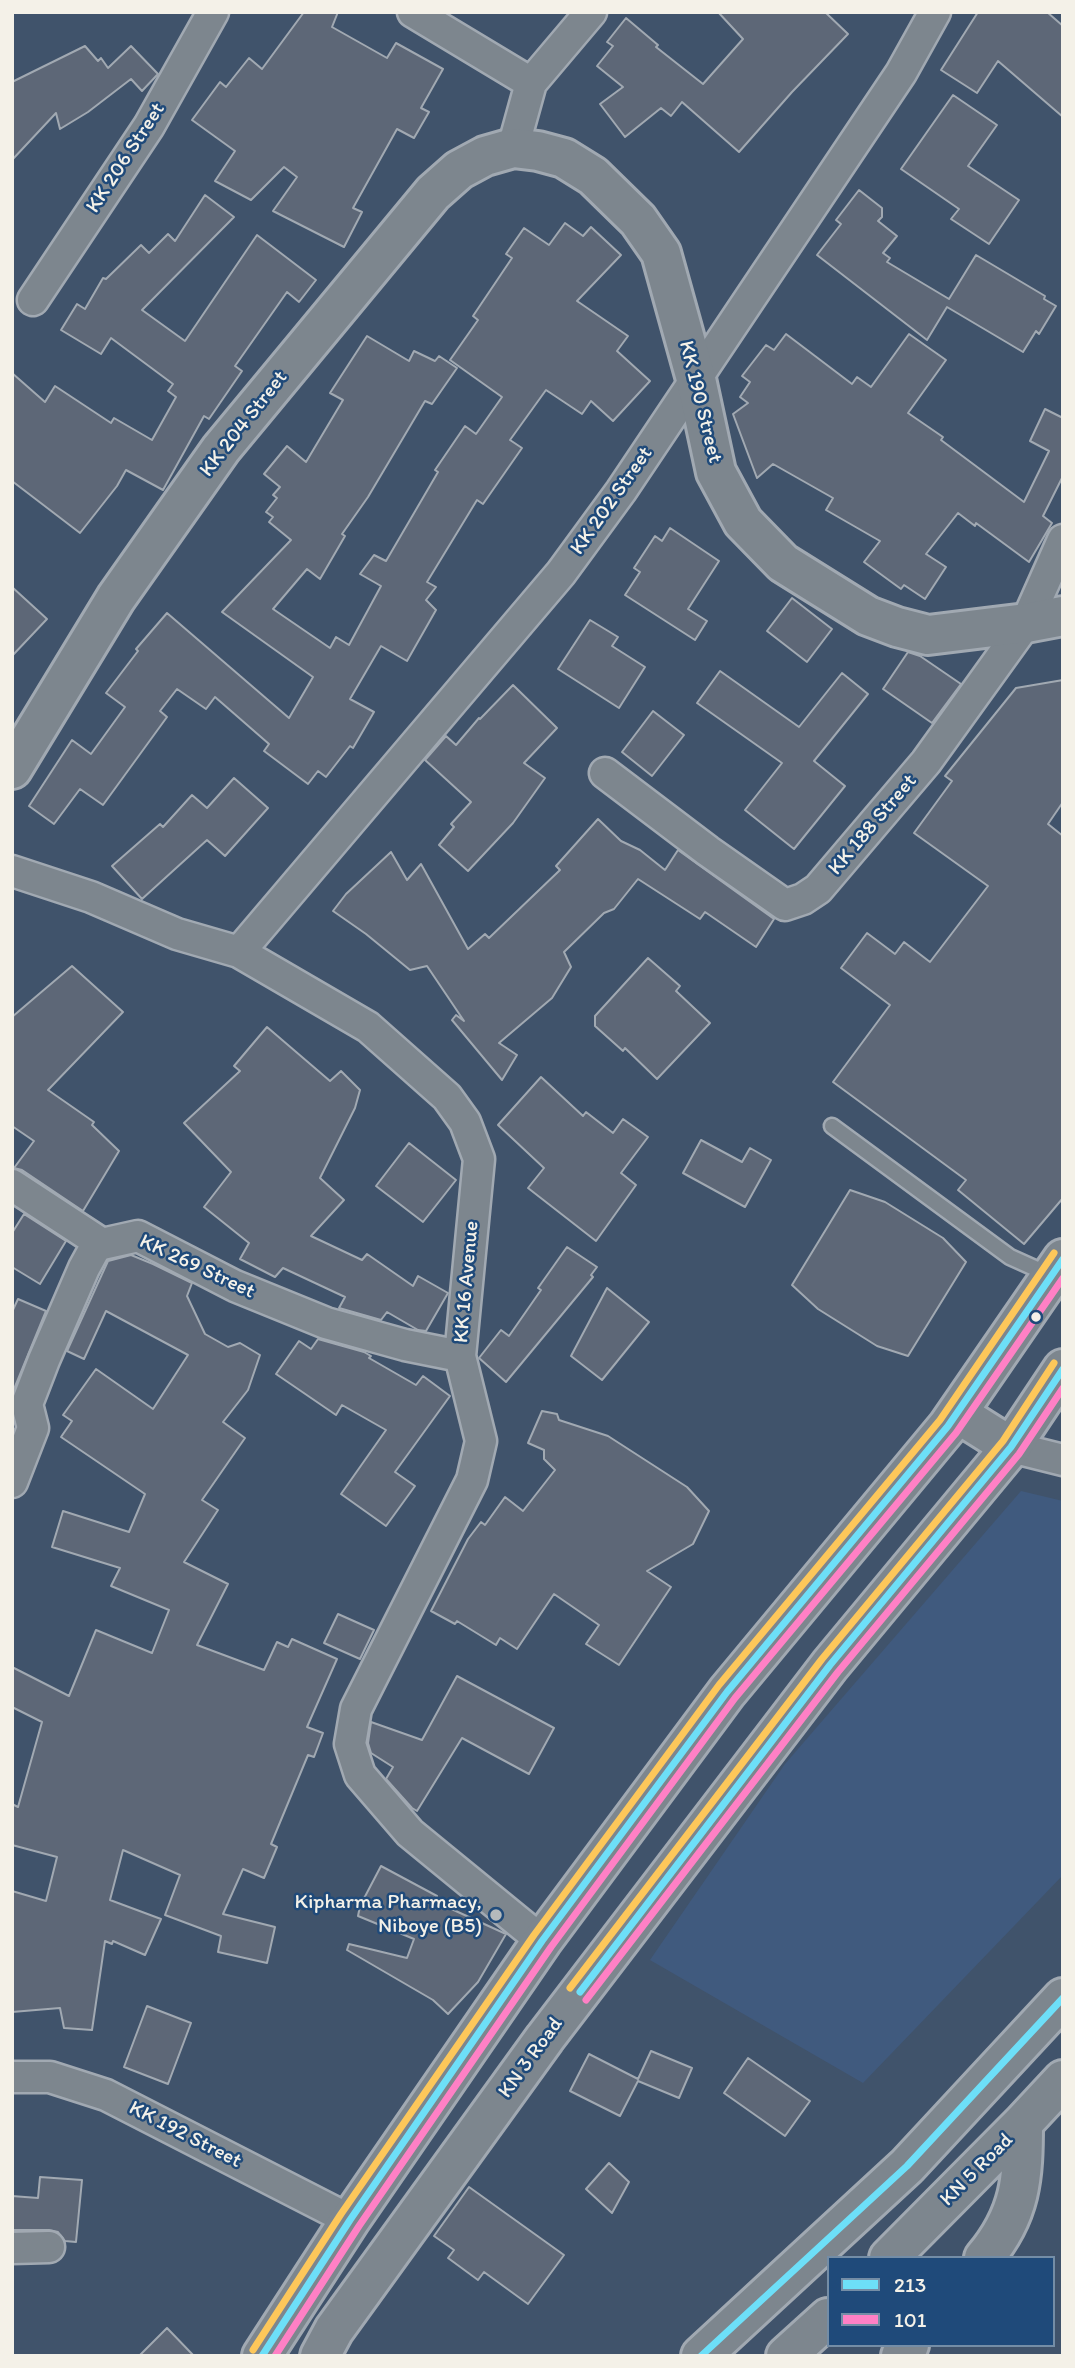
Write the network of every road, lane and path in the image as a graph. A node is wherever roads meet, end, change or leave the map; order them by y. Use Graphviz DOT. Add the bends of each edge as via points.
graph roads {
  1 [pos="213,12"];
  2 [pos="413,12"];
  3 [pos="591,12"];
  4 [pos="935,12"];
  5 [pos="531,83"];
  6 [pos="526,149"];
  7 [pos="33,300"];
  8 [pos="696,379"];
  9 [pos="1063,540"];
  10 [pos="1044,620"];
  11 [pos="12,769"];
  12 [pos="605,773"];
  13 [pos="12,871"];
  14 [pos="239,951"];
  15 [pos="832,1126"];
  16 [pos="12,1185"];
  17 [pos="102,1244"];
  18 [pos="1057,1268"];
  19 [pos="460,1356"];
  20 [pos="1063,1370"];
  21 [pos="957,1413"];
  22 [pos="1010,1447"];
  23 [pos="1063,1460"];
  24 [pos="12,1482"];
  25 [pos="542,1941"];
  26 [pos="1063,1998"];
  27 [pos="12,2077"];
  28 [pos="1063,2080"];
  29 [pos="1023,2123"];
  30 [pos="350,2220"];
  31 [pos="49,2247"];
  32 [pos="12,2248"];
  33 [pos="891,2256"];
  34 [pos="986,2256"];
  35 [pos="827,2319"];
  36 [pos="328,2347"];
  37 [pos="262,2356"];
  38 [pos="701,2356"];
  39 [pos="786,2356"];
  1 -- 7 [label="street, KK 206 Street" via="149,126"];
  2 -- 5 [label="street"];
  3 -- 5 [label="street"];
  4 -- 8 [label="street, KK 202 Street" via="901,74"];
  5 -- 6 [label="street"];
  6 -- 8 [label="main road, KK 190 Street" via="564,158 593,176 638,220 661,253"];
  6 -- 11 [label="main road, KK 204 Street" via="485,156 459,170 433,193 221,449 116,598"];
  8 -- 10 [label="main road, KK 190 Street" via="716,472 743,522 783,563 868,616 929,635"];
  8 -- 14 [label="street, KK 202 Street" via="561,573"];
  9 -- 10 [label="street, KK 188 Street"];
  10 -- 12 [label="street, KK 188 Street" via="818,889 803,899 785,905"];
  13 -- 14 [label="street, KK 16 Avenue" via="91,897 177,934"];
  14 -- 19 [label="street, KK 16 Avenue" via="368,1027 447,1097 465,1122 479,1159"];
  15 -- 18 [label="lane" via="1010,1258"];
  16 -- 17 [label="street"];
  17 -- 19 [label="street, KK 269 Street" via="138,1236 235,1286 326,1323"];
  17 -- 24 [label="street" via="84,1268 27,1404 33,1429"];
  18 -- 21 [label="main road"];
  19 -- 25 [label="street, KK 16 Avenue" via="481,1441 472,1480 356,1709 351,1744 360,1774 411,1833"];
  20 -- 22 [label="main road, KN 3 Road"];
  21 -- 22 [label="main road"];
  21 -- 25 [label="main road" via="727,1692"];
  22 -- 23 [label="street"];
  22 -- 36 [label="main road, KN 3 Road" via="821,1676 545,2038"];
  25 -- 30 [label="main road"];
  26 -- 38 [label="main road" via="906,2166"];
  27 -- 30 [label="street, KK 192 Street" via="50,2077 106,2095"];
  28 -- 29 [label="main road, KN 5 Road"];
  29 -- 33 [label="main road, KN 5 Road"];
  29 -- 34 [label="main road" via="1023,2172 1015,2205 998,2242"];
  30 -- 37 [label="main road"];
  31 -- 32 [label="street"];
  35 -- 39 [label="main road"];
}
